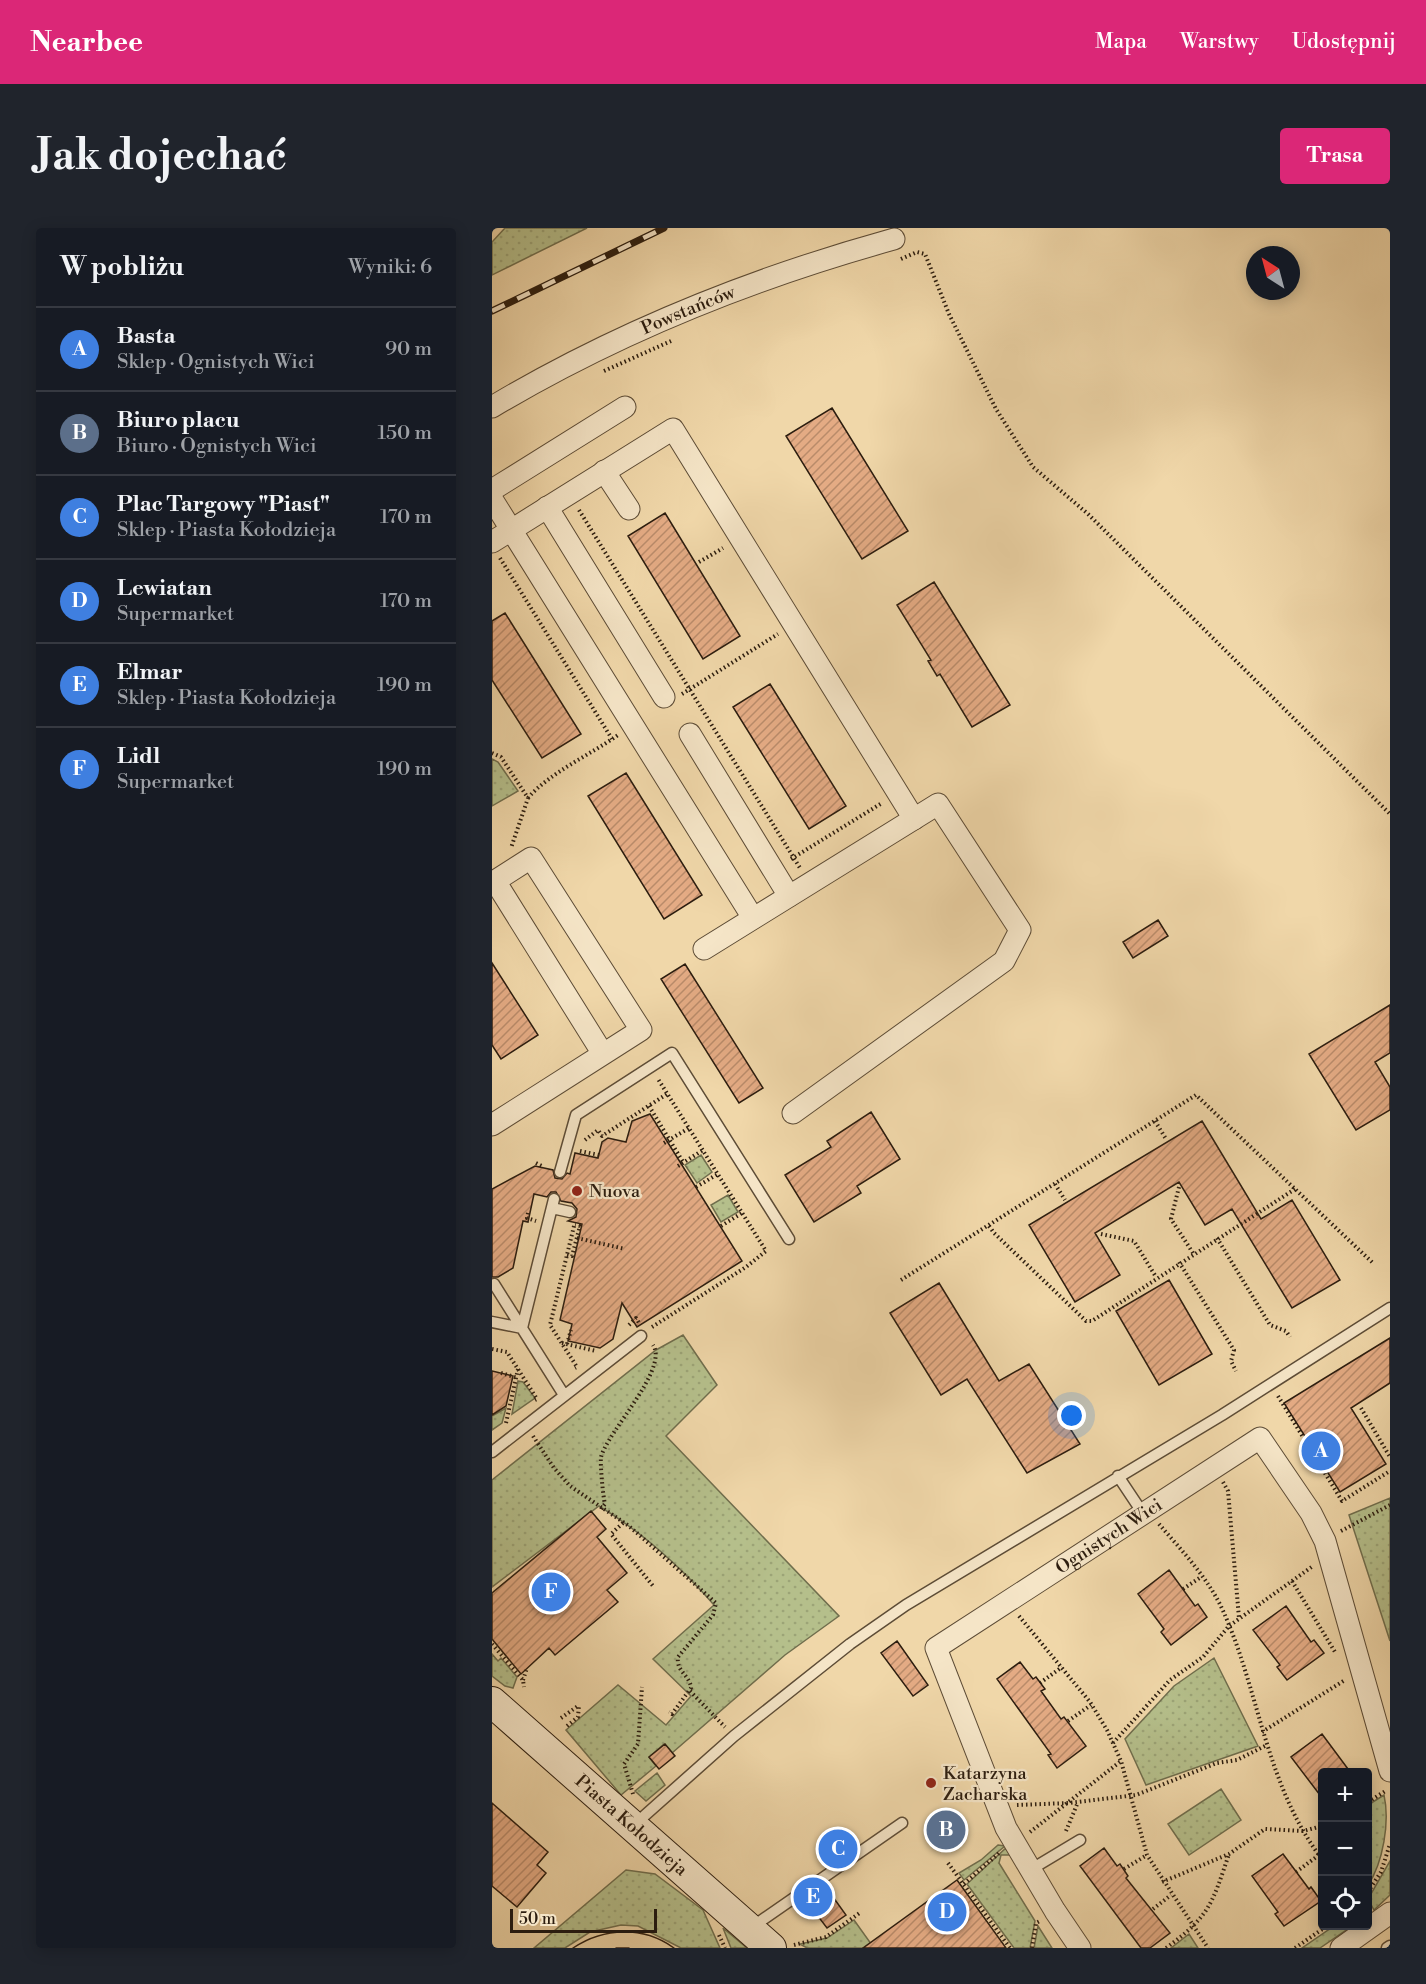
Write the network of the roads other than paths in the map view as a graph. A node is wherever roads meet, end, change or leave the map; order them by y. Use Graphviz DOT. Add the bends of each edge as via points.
graph roads {
  1 [pos="894,239"];
  2 [pos="492,407"];
  3 [pos="625,407"];
  4 [pos="609,479"];
  5 [pos="492,490"];
  6 [pos="492,500"];
  7 [pos="547,507"];
  8 [pos="629,509"];
  9 [pos="510,530"];
  10 [pos="494,546"];
  11 [pos="670,698"];
  12 [pos="690,734"];
  13 [pos="914,819"];
  14 [pos="789,896"];
  15 [pos="753,918"];
  16 [pos="704,949"];
  17 [pos="603,1054"];
  18 [pos="793,1113"];
  19 [pos="492,1125"];
  20 [pos="560,1172"];
  21 [pos="568,1211"];
  22 [pos="789,1239"];
  23 [pos="494,1284"];
  24 [pos="1390,1308"];
  25 [pos="492,1322"];
  26 [pos="522,1328"];
  27 [pos="641,1336"];
  28 [pos="564,1395"];
  29 [pos="492,1452"];
  30 [pos="1118,1476"];
  31 [pos="1147,1513"];
  32 [pos="492,1702"];
  33 [pos="1390,1771"];
  34 [pos="632,1813"];
  35 [pos="902,1823"];
  36 [pos="1080,1840"];
  37 [pos="1030,1870"];
  38 [pos="1390,1912"];
  39 [pos="771,1941"];
  40 [pos="1080,1948"];
  41 [pos="1341,1948"];
  1 -- 2 [label="street, Powstańców" via="784,272 681,311 595,350"];
  3 -- 5 [label="street"];
  4 -- 7 [label="street" via="574,501"];
  4 -- 8 [label="street"];
  4 -- 13 [label="street" via="672,429"];
  6 -- 9 [label="street"];
  7 -- 9 [label="street"];
  7 -- 11 [label="street"];
  9 -- 10 [label="street"];
  9 -- 15 [label="street"];
  12 -- 14 [label="street"];
  13 -- 14 [label="street"];
  13 -- 18 [label="street" via="938,804 1020,930 1004,961"];
  14 -- 15 [label="street"];
  15 -- 16 [label="street"];
  17 -- 17 [label="street" via="641,1030 531,858 495,881"];
  17 -- 19 [label="street"];
  20 -- 22 [label="lane" via="576,1115 672,1053"];
  21 -- 26 [label="lane" via="553,1203"];
  23 -- 26 [label="lane"];
  24 -- 30 [label="lane"];
  25 -- 26 [label="lane"];
  26 -- 28 [label="lane"];
  27 -- 28 [label="lane"];
  28 -- 29 [label="lane"];
  30 -- 31 [label="lane"];
  30 -- 34 [label="lane" via="878,1624"];
  31 -- 33 [label="street, Ognistych Wici" via="1260,1438 1305,1504 1327,1548 1355,1674"];
  31 -- 37 [label="street, Ognistych Wici" via="936,1648 998,1808"];
  32 -- 34 [label="street, Piasta Kołodzieja"];
  34 -- 39 [label="street, Piasta Kołodzieja"];
  35 -- 39 [label="lane"];
  36 -- 37 [label="lane"];
  37 -- 40 [label="street, Ognistych Wici"];
  38 -- 41 [label="street"];
}
